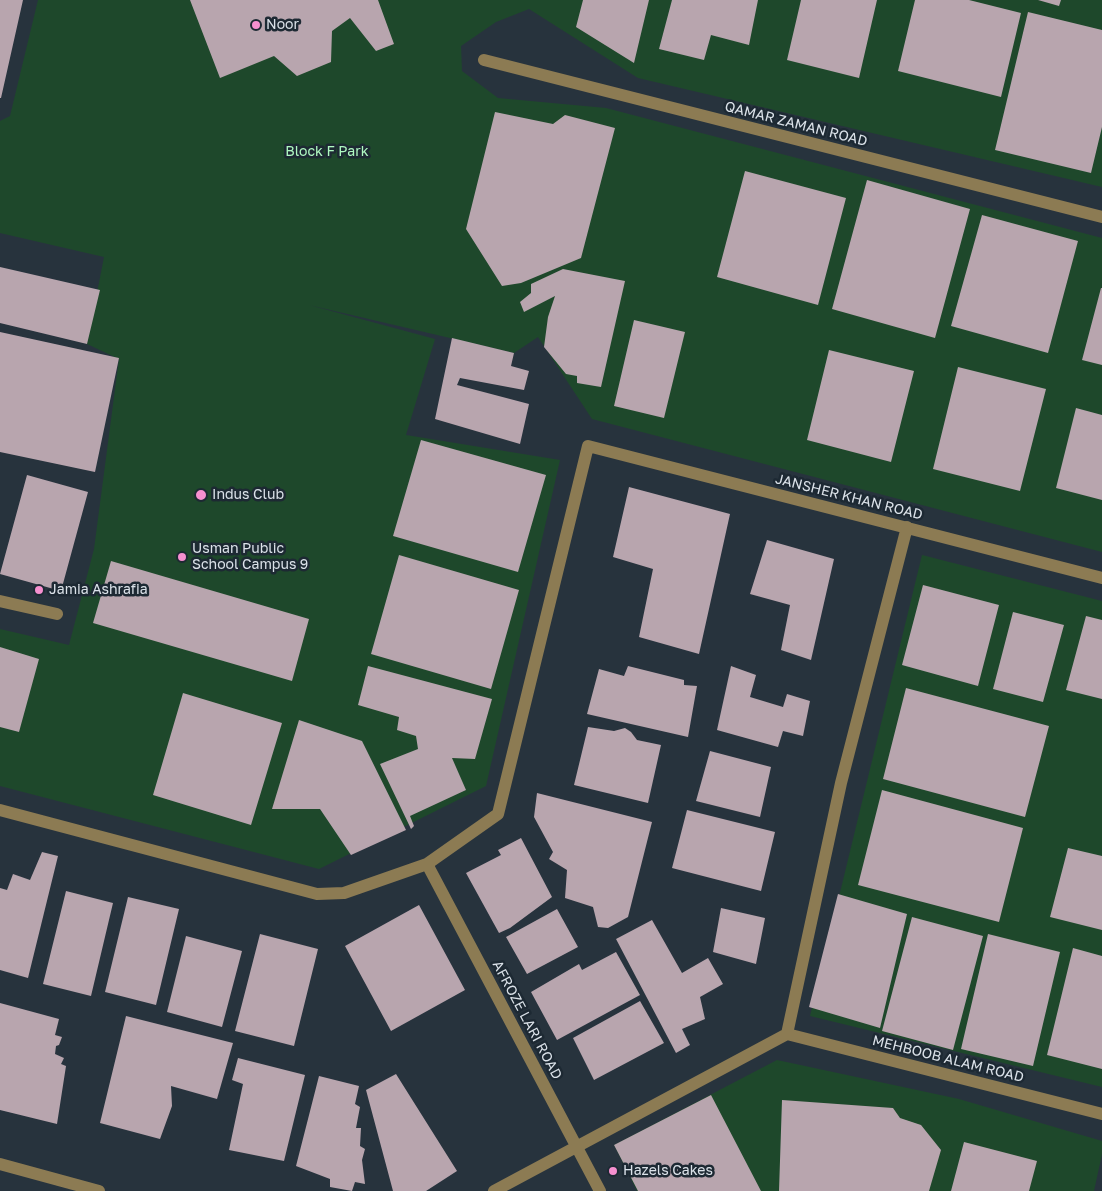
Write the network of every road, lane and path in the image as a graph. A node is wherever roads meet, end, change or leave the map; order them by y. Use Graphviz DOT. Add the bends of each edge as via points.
graph roads {
  1 [pos="484,60"];
  2 [pos="1102,217"];
  3 [pos="907,527"];
  4 [pos="1102,578"];
  5 [pos="0,601"];
  6 [pos="57,614"];
  7 [pos="0,810"];
  8 [pos="427,864"];
  9 [pos="787,1034"];
  10 [pos="1102,1114"];
  11 [pos="577,1148"];
  12 [pos="0,1164"];
  13 [pos="99,1191"];
  14 [pos="494,1191"];
  15 [pos="600,1191"];
  1 -- 2 [label="street, QAMAR ZAMAN ROAD"];
  3 -- 4 [label="street, JANSHER KHAN ROAD"];
  3 -- 8 [label="street, JANSHER KHAN ROAD" via="588,446 498,814"];
  3 -- 9 [label="street" via="841,783"];
  5 -- 6 [label="street"];
  7 -- 8 [label="street" via="317,894 344,893"];
  8 -- 11 [label="street, AFROZE LARI ROAD"];
  9 -- 10 [label="street, MEHBOOB ALAM ROAD"];
  9 -- 11 [label="street"];
  11 -- 14 [label="street"];
  11 -- 15 [label="street, AFROZE LARI ROAD"];
  12 -- 13 [label="street"];
}
